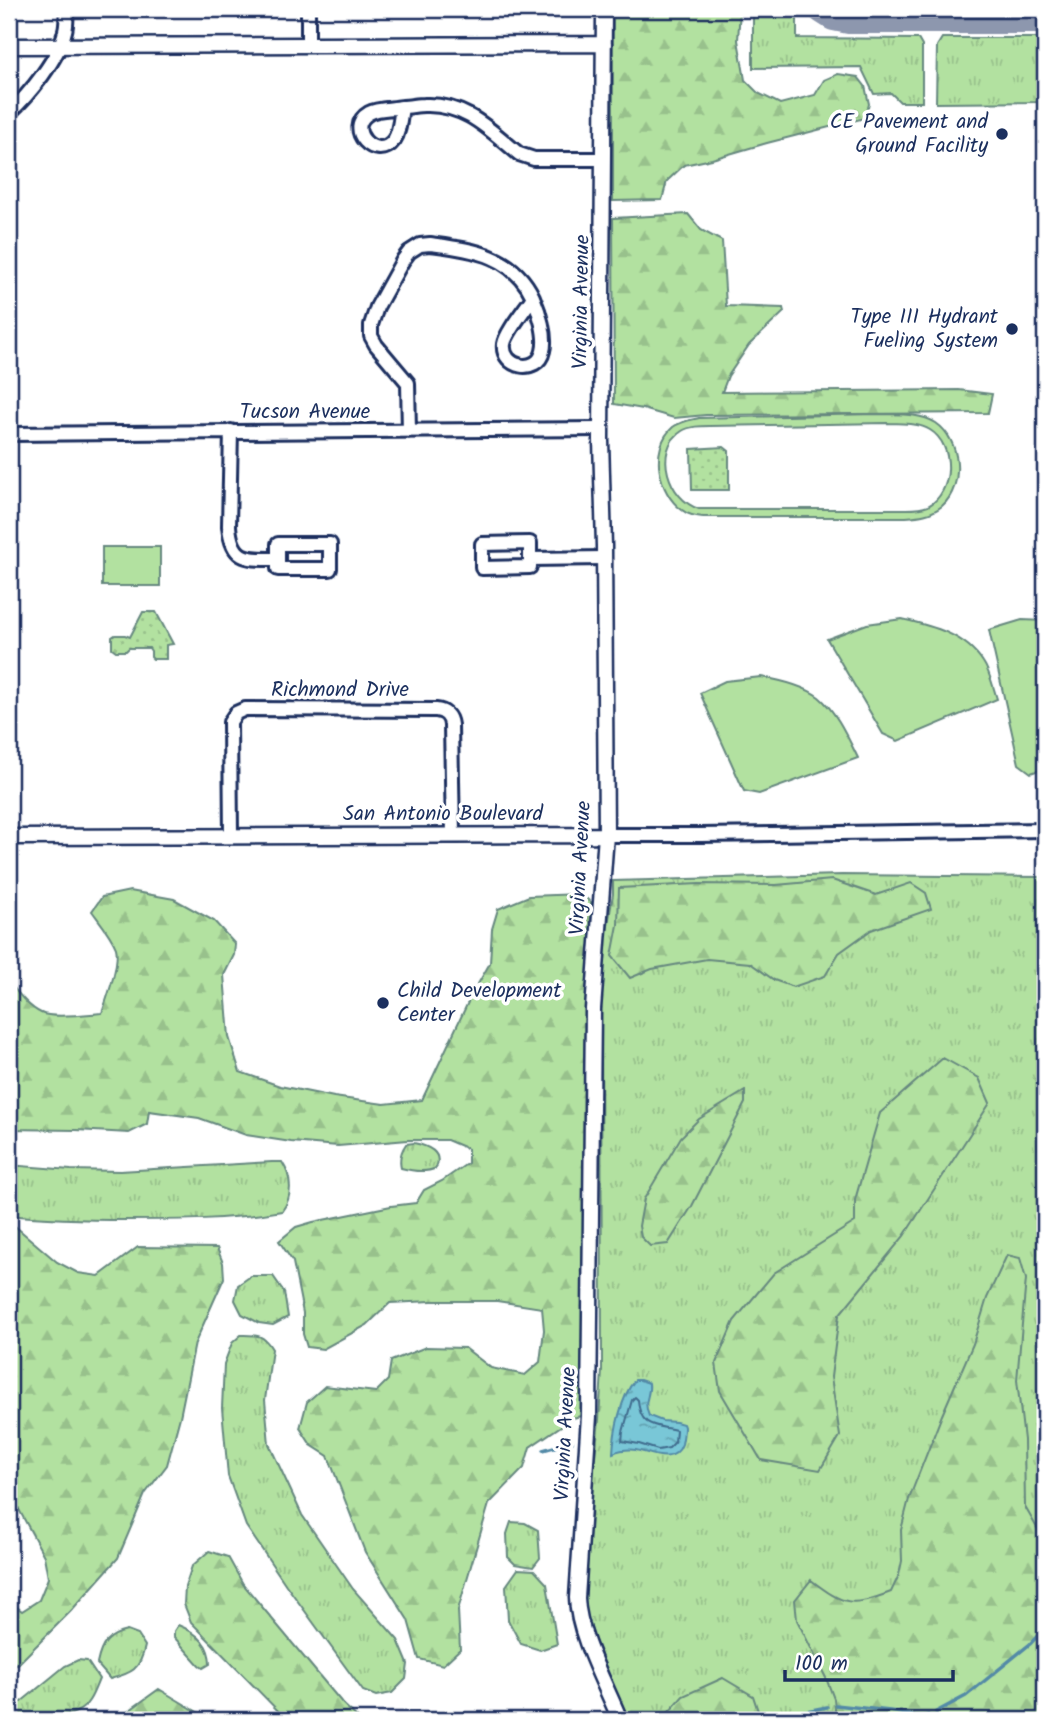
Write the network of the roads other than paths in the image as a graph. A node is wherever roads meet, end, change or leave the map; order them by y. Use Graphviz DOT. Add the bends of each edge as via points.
graph roads {
  1 [pos="67,9"];
  2 [pos="308,9"];
  3 [pos="604,9"];
  4 [pos="308,44"];
  5 [pos="604,44"];
  6 [pos="9,46"];
  7 [pos="60,46"];
  8 [pos="402,107"];
  9 [pos="9,113"];
  10 [pos="603,159"];
  11 [pos="533,297"];
  12 [pos="601,429"];
  13 [pos="231,431"];
  14 [pos="409,431"];
  15 [pos="9,434"];
  16 [pos="604,558"];
  17 [pos="278,559"];
  18 [pos="530,559"];
  19 [pos="1045,830"];
  20 [pos="453,835"];
  21 [pos="606,835"];
  22 [pos="231,836"];
  23 [pos="9,837"];
  24 [pos="620,1720"];
  1 -- 7 [label="street"];
  2 -- 4 [label="street"];
  3 -- 5 [label="street, Virginia Avenue"];
  4 -- 5 [label="street"];
  4 -- 7 [label="street"];
  5 -- 10 [label="street, Virginia Avenue"];
  6 -- 7 [label="street"];
  7 -- 9 [label="street" via="34,87"];
  8 -- 10 [label="street" via="436,105 460,111 526,158"];
  10 -- 12 [label="street, Virginia Avenue"];
  11 -- 11 [label="street" via="544,349 537,362 520,366 506,356 505,342"];
  11 -- 14 [label="street" via="509,265 493,257 430,244 410,252 371,325 376,345 408,383"];
  12 -- 14 [label="street, Tucson Avenue"];
  12 -- 16 [label="street, Virginia Avenue"];
  13 -- 14 [label="street, Tucson Avenue"];
  13 -- 15 [label="street, Tucson Avenue"];
  13 -- 17 [label="street" via="232,546 248,558"];
  16 -- 18 [label="street"];
  16 -- 21 [label="street, Virginia Avenue"];
  19 -- 21 [label="street, San Antonio Boulevard"];
  20 -- 21 [label="street, San Antonio Boulevard"];
  20 -- 22 [label="street, San Antonio Boulevard"];
  20 -- 22 [label="street, Richmond Drive" via="451,725 445,712 245,709 230,722"];
  21 -- 24 [label="street, Virginia Avenue" via="593,1009 589,1416 577,1598 586,1639"];
  22 -- 23 [label="street, San Antonio Boulevard"];
}
